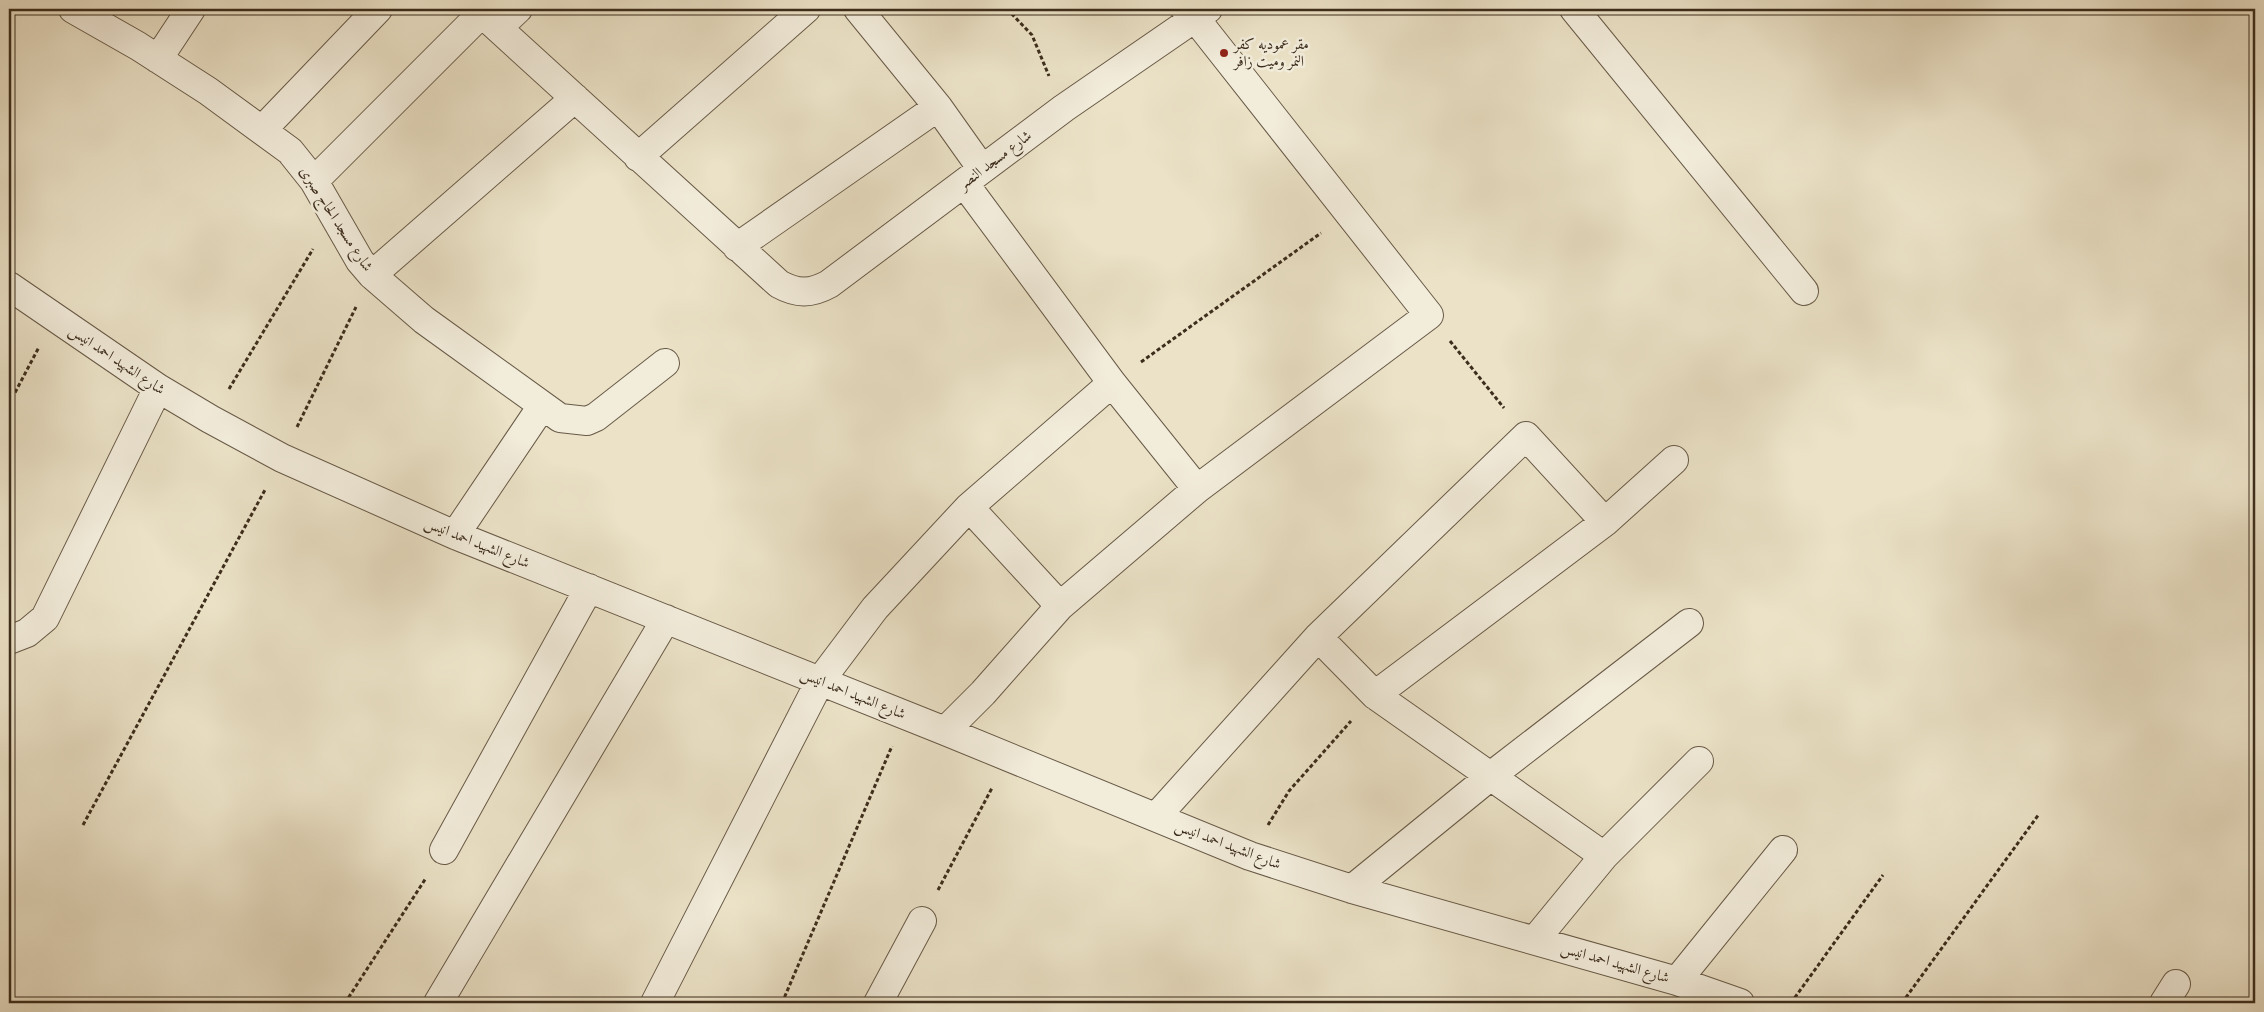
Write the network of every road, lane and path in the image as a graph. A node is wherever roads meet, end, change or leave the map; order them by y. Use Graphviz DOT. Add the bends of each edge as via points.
graph roads {
  1 [pos="73,9"];
  2 [pos="191,9"];
  3 [pos="378,9"];
  4 [pos="518,9"];
  5 [pos="806,9"];
  6 [pos="858,9"];
  7 [pos="1007,9"];
  8 [pos="1574,9"];
  9 [pos="1196,12"];
  10 [pos="486,16"];
  11 [pos="158,59"];
  12 [pos="574,98"];
  13 [pos="938,107"];
  14 [pos="1064,108"];
  15 [pos="263,129"];
  16 [pos="638,158"];
  17 [pos="973,176"];
  18 [pos="314,181"];
  19 [pos="334,214"];
  20 [pos="1347,214"];
  21 [pos="737,247"];
  22 [pos="372,275"];
  23 [pos="9,286"];
  24 [pos="1804,290"];
  25 [pos="1429,315"];
  26 [pos="54,318"];
  27 [pos="665,363"];
  28 [pos="1112,384"];
  29 [pos="158,388"];
  30 [pos="9,404"];
  31 [pos="542,406"];
  32 [pos="210,420"];
  33 [pos="1526,436"];
  34 [pos="282,458"];
  35 [pos="1674,460"];
  36 [pos="1197,489"];
  37 [pos="969,507"];
  38 [pos="1605,522"];
  39 [pos="455,534"];
  40 [pos="589,588"];
  41 [pos="1060,606"];
  42 [pos="666,619"];
  43 [pos="1689,623"];
  44 [pos="1318,637"];
  45 [pos="9,640"];
  46 [pos="820,680"];
  47 [pos="1375,694"];
  48 [pos="906,715"];
  49 [pos="945,730"];
  50 [pos="1009,756"];
  51 [pos="1699,761"];
  52 [pos="1492,775"];
  53 [pos="2039,814"];
  54 [pos="1156,817"];
  55 [pos="83,825"];
  56 [pos="444,850"];
  57 [pos="1783,850"];
  58 [pos="1250,856"];
  59 [pos="1604,856"];
  60 [pos="1883,875"];
  61 [pos="1352,889"];
  62 [pos="922,921"];
  63 [pos="1535,940"];
  64 [pos="1677,981"];
  65 [pos="345,1003"];
  66 [pos="438,1003"];
  67 [pos="655,1003"];
  68 [pos="782,1003"];
  69 [pos="878,1003"];
  70 [pos="1740,1003"];
  71 [pos="1791,1003"];
  72 [pos="1902,1003"];
  1 -- 11 [label="street, شارع مسجد الحاج صبرى"];
  2 -- 11 [label="street"];
  3 -- 15 [label="street"];
  4 -- 10 [label="street"];
  5 -- 16 [label="street"];
  6 -- 13 [label="street"];
  7 -- 14 [label="path" via="1032,35"];
  8 -- 24 [label="street"];
  9 -- 14 [label="street, شارع مسجد النصر"];
  9 -- 20 [label="street"];
  10 -- 12 [label="street"];
  10 -- 18 [label="street"];
  11 -- 15 [label="street, شارع مسجد الحاج صبرى"];
  12 -- 16 [label="street"];
  12 -- 22 [label="street"];
  13 -- 17 [label="street"];
  13 -- 21 [label="street"];
  14 -- 17 [label="street, شارع مسجد النصر"];
  15 -- 18 [label="street, شارع مسجد الحاج صبرى" via="290,151"];
  16 -- 21 [label="street"];
  17 -- 21 [label="street, شارع مسجد النصر" via="816,291 791,291"];
  17 -- 28 [label="street"];
  18 -- 19 [label="street, شارع مسجد الحاج صبرى"];
  19 -- 22 [label="street, شارع مسجد الحاج صبرى" via="360,261"];
  19 -- 32 [label="path"];
  20 -- 25 [label="street"];
  20 -- 28 [label="path"];
  22 -- 31 [label="street, شارع مسجد الحاج صبرى" via="424,320"];
  22 -- 34 [label="path"];
  23 -- 26 [label="street, شارع الشهيد احمد انيس"];
  25 -- 33 [label="path"];
  25 -- 36 [label="street"];
  26 -- 29 [label="street, شارع الشهيد احمد انيس"];
  26 -- 30 [label="path"];
  27 -- 31 [label="street, شارع مسجد الحاج صبرى" via="616,403 587,421 560,418"];
  28 -- 36 [label="street"];
  28 -- 37 [label="street"];
  29 -- 32 [label="street, شارع الشهيد احمد انيس"];
  29 -- 45 [label="street" via="45,618 27,633"];
  31 -- 39 [label="street"];
  32 -- 34 [label="street, شارع الشهيد احمد انيس"];
  33 -- 38 [label="street"];
  33 -- 44 [label="street"];
  34 -- 39 [label="street, شارع الشهيد احمد انيس"];
  34 -- 55 [label="path"];
  35 -- 38 [label="street"];
  36 -- 41 [label="street"];
  37 -- 41 [label="street"];
  37 -- 46 [label="street" via="875,608"];
  38 -- 47 [label="street"];
  39 -- 40 [label="street, شارع الشهيد احمد انيس"];
  40 -- 42 [label="street, شارع الشهيد احمد انيس"];
  40 -- 56 [label="street"];
  41 -- 49 [label="street" via="983,693"];
  42 -- 46 [label="street, شارع الشهيد احمد انيس"];
  42 -- 66 [label="street"];
  43 -- 52 [label="street"];
  44 -- 47 [label="street"];
  44 -- 54 [label="street"];
  46 -- 48 [label="street, شارع الشهيد احمد انيس"];
  46 -- 67 [label="street"];
  47 -- 52 [label="street"];
  47 -- 58 [label="path" via="1289,791"];
  48 -- 49 [label="street, شارع الشهيد احمد انيس"];
  48 -- 68 [label="path"];
  49 -- 50 [label="street, شارع الشهيد احمد انيس"];
  50 -- 54 [label="street, شارع الشهيد احمد انيس"];
  50 -- 62 [label="path"];
  51 -- 59 [label="street"];
  52 -- 59 [label="street"];
  52 -- 61 [label="street"];
  53 -- 72 [label="path"];
  54 -- 58 [label="street, شارع الشهيد احمد انيس"];
  56 -- 65 [label="path"];
  57 -- 64 [label="street"];
  58 -- 61 [label="street, شارع الشهيد احمد انيس"];
  59 -- 63 [label="street"];
  60 -- 71 [label="path"];
  61 -- 63 [label="street, شارع الشهيد احمد انيس"];
  62 -- 69 [label="street"];
  63 -- 64 [label="street, شارع الشهيد احمد انيس"];
  64 -- 70 [label="street, شارع الشهيد احمد انيس"];
}
